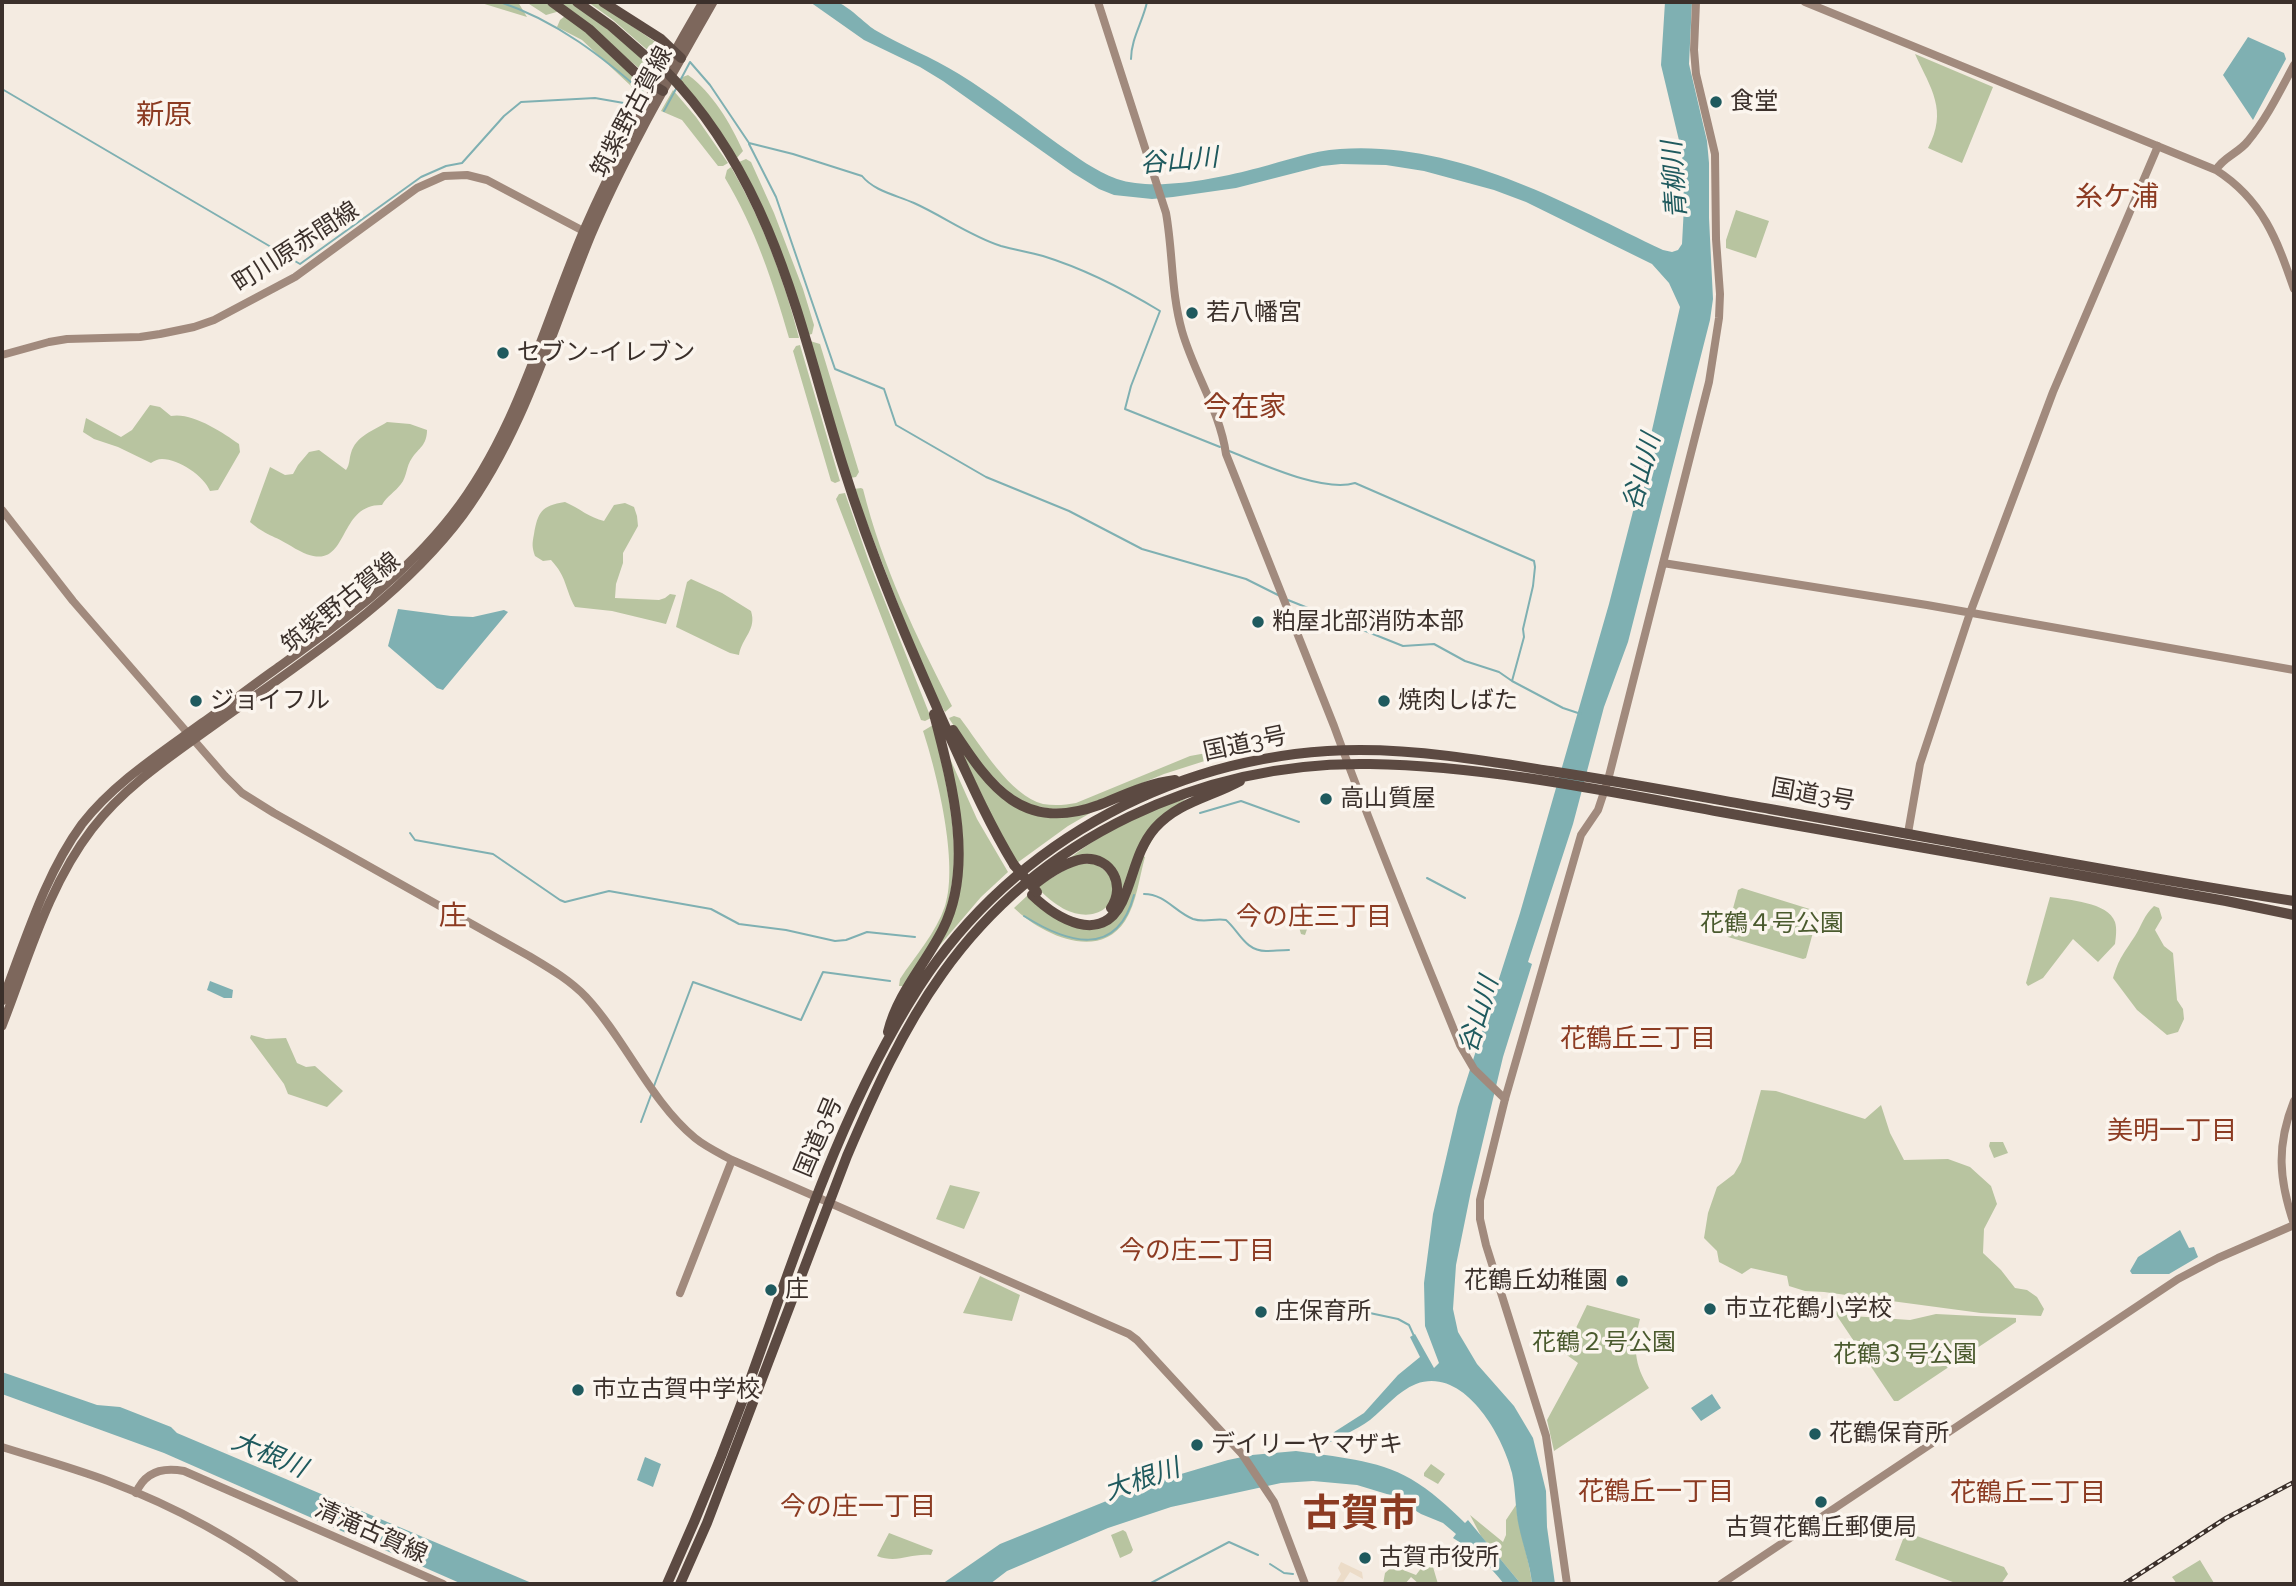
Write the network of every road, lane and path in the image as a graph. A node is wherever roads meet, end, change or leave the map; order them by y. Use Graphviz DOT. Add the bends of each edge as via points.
graph roads {
  1 [pos="552,2"];
  2 [pos="577,2"];
  3 [pos="583,2"];
  4 [pos="603,2"];
  5 [pos="703,2"];
  6 [pos="713,2"];
  7 [pos="1098,2"];
  8 [pos="1696,2"];
  9 [pos="1805,2"];
  10 [pos="678,54"];
  11 [pos="2294,65"];
  12 [pos="658,66"];
  13 [pos="659,89"];
  14 [pos="2158,146"];
  15 [pos="2216,170"];
  16 [pos="588,233"];
  17 [pos="2294,289"];
  18 [pos="2,355"];
  19 [pos="2,510"];
  20 [pos="1663,562"];
  21 [pos="1970,613"];
  22 [pos="2294,670"];
  23 [pos="936,711"];
  24 [pos="191,736"];
  25 [pos="1342,750"];
  26 [pos="1347,764"];
  27 [pos="1255,773"];
  28 [pos="1190,778"];
  29 [pos="1600,784"];
  30 [pos="1908,833"];
  31 [pos="1034,893"];
  32 [pos="2294,901"];
  33 [pos="2294,915"];
  34 [pos="982,926"];
  35 [pos="2,1001"];
  36 [pos="2,1026"];
  37 [pos="885,1045"];
  38 [pos="1505,1099"];
  39 [pos="2294,1101"];
  40 [pos="732,1160"];
  41 [pos="816,1196"];
  42 [pos="830,1202"];
  43 [pos="2294,1225"];
  44 [pos="680,1293"];
  45 [pos="2,1447"];
  46 [pos="135,1493"];
  47 [pos="295,1584"];
  48 [pos="443,1584"];
  49 [pos="667,1584"];
  50 [pos="680,1584"];
  51 [pos="1305,1584"];
  52 [pos="1567,1584"];
  53 [pos="1721,1584"];
  1 -- 13 [label="highway"];
  2 -- 12 [label="highway"];
  3 -- 12 [label="highway" via="611,21"];
  4 -- 10 [label="highway"];
  5 -- 10 [label="main road, 筑紫野古賀線"];
  6 -- 10 [label="main road, 筑紫野古賀線"];
  7 -- 25 [label="street" via="1162,199 1185,339"];
  8 -- 20 [label="street" via="1696,74 1715,154 1719,318 1709,382"];
  9 -- 14 [label="street"];
  10 -- 13 [label="main road, 筑紫野古賀線"];
  11 -- 15 [label="street" via="2246,145"];
  12 -- 23 [label="highway, bridge" via="730,153 766,222 871,551"];
  13 -- 16 [label="main road, 筑紫野古賀線"];
  14 -- 15 [label="street"];
  14 -- 21 [label="street" via="2053,392"];
  15 -- 17 [label="street" via="2245,193 2266,219"];
  16 -- 18 [label="street, 町川原赤間線" via="487,180 444,176 417,188 295,277 214,320 140,337 67,339"];
  16 -- 24 [label="main road, 筑紫野古賀線" via="506,424 452,515 370,600"];
  19 -- 24 [label="street" via="73,601"];
  20 -- 21 [label="street"];
  20 -- 29 [label="street"];
  21 -- 22 [label="street"];
  21 -- 30 [label="street" via="1920,764"];
  23 -- 28 [label="highway" via="995,787 1031,810 1073,812 1159,781"];
  23 -- 31 [label="highway" via="972,800 1012,867"];
  23 -- 37 [label="highway" via="956,825 956,893 943,930 891,1018"];
  24 -- 35 [label="main road, 筑紫野古賀線" via="117,788 82,825 44,893"];
  24 -- 36 [label="main road, 筑紫野古賀線" via="123,794 76,851 51,899"];
  24 -- 40 [label="street" via="256,803 570,983 599,1012 684,1128"];
  25 -- 26 [label="street"];
  25 -- 28 [label="highway, 国道3号" via="1268,757"];
  25 -- 29 [label="highway, 国道3号" via="1475,758"];
  26 -- 27 [label="highway, 国道3号"];
  26 -- 29 [label="highway, 国道3号"];
  26 -- 38 [label="street" via="1449,1020 1468,1060"];
  27 -- 31 [label="highway" via="1185,804 1162,821 1140,851 1120,906 1108,920 1094,925 1074,923 1051,912"];
  27 -- 34 [label="highway, 国道3号" via="1174,796 1101,831 1042,869"];
  28 -- 37 [label="highway, 国道3号" via="1076,831 1008,883 962,928"];
  29 -- 30 [label="highway, 国道3号"];
  29 -- 33 [label="highway, 国道3号"];
  29 -- 38 [label="street" via="1598,810 1581,835"];
  30 -- 32 [label="highway, 国道3号"];
  31 -- 34 [label="highway" via="1064,914 1090,919 1108,911 1118,887 1111,869 1100,862 1068,863"];
  34 -- 42 [label="highway, 国道3号" via="954,957 897,1049 871,1099"];
  37 -- 41 [label="highway, 国道3号"];
  38 -- 52 [label="street" via="1480,1200 1480,1219 1546,1436"];
  39 -- 43 [label="street" via="2281,1159 2283,1188"];
  40 -- 41 [label="street"];
  40 -- 44 [label="street"];
  41 -- 42 [label="street"];
  41 -- 49 [label="highway, 国道3号"];
  42 -- 50 [label="highway, 国道3号"];
  42 -- 51 [label="street" via="1129,1334 1144,1346 1243,1455 1267,1490"];
  43 -- 53 [label="street" via="2178,1279"];
  45 -- 46 [label="street"];
  46 -- 47 [label="street" via="223,1538"];
  46 -- 48 [label="street, 清滝古賀線" via="147,1475 184,1471"];
}
